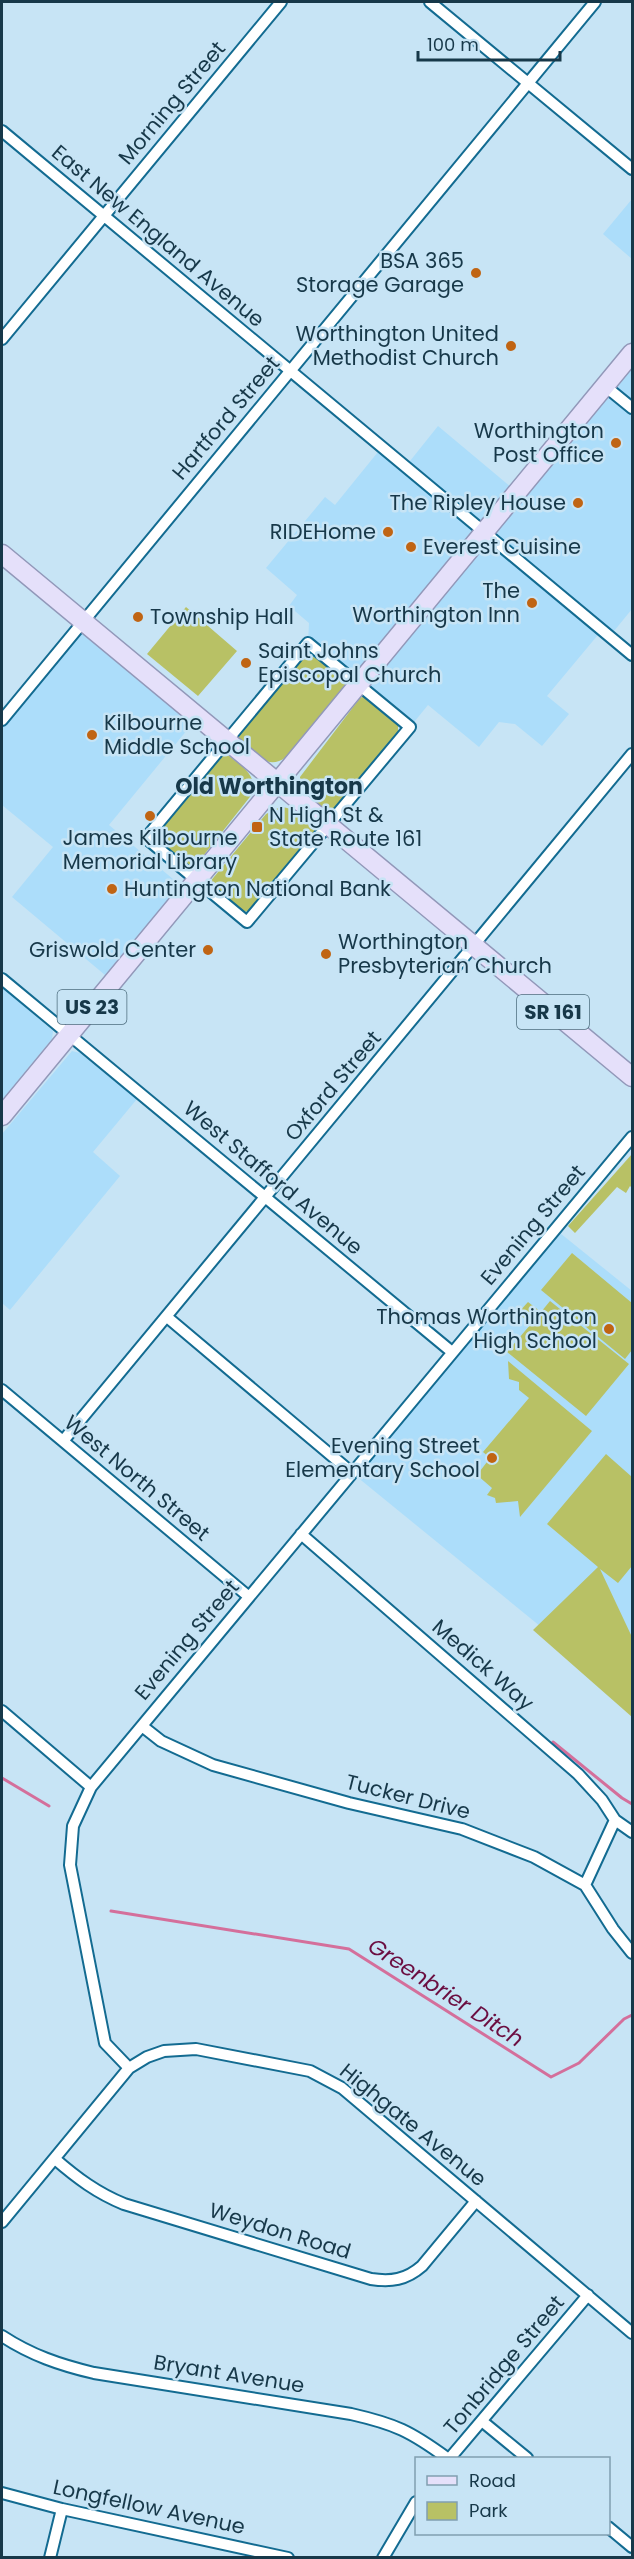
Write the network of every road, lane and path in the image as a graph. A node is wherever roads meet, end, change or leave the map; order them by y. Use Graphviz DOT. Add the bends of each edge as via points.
graph roads {
  1 [pos="281,2"];
  2 [pos="430,2"];
  3 [pos="595,2"];
  4 [pos="528,82"];
  5 [pos="2,131"];
  6 [pos="633,169"];
  7 [pos="104,216"];
  8 [pos="2,339"];
  9 [pos="633,353"];
  10 [pos="290,371"];
  11 [pos="605,386"];
  12 [pos="633,408"];
  13 [pos="484,532"];
  14 [pos="2,555"];
  15 [pos="82,622"];
  16 [pos="633,655"];
  17 [pos="358,685"];
  18 [pos="2,720"];
  19 [pos="226,742"];
  20 [pos="633,754"];
  21 [pos="277,785"];
  22 [pos="328,826"];
  23 [pos="197,880"];
  24 [pos="474,946"];
  25 [pos="2,979"];
  26 [pos="68,1035"];
  27 [pos="633,1077"];
  28 [pos="2,1116"];
  29 [pos="633,1137"];
  30 [pos="266,1197"];
  31 [pos="167,1317"];
  32 [pos="452,1352"];
  33 [pos="2,1390"];
  34 [pos="63,1441"];
  35 [pos="351,1472"];
  36 [pos="301,1534"];
  37 [pos="248,1596"];
  38 [pos="2,1711"];
  39 [pos="142,1726"];
  40 [pos="91,1787"];
  41 [pos="615,1820"];
  42 [pos="633,1832"];
  43 [pos="585,1885"];
  44 [pos="633,1953"];
  45 [pos="129,2068"];
  46 [pos="55,2159"];
  47 [pos="476,2201"];
  48 [pos="2,2222"];
  49 [pos="588,2295"];
  50 [pos="633,2333"];
  51 [pos="2,2336"];
  52 [pos="483,2422"];
  53 [pos="447,2457"];
  54 [pos="449,2457"];
  55 [pos="526,2457"];
  56 [pos="2,2493"];
  57 [pos="415,2505"];
  58 [pos="62,2509"];
  59 [pos="610,2528"];
  60 [pos="633,2547"];
  61 [pos="50,2558"];
  62 [pos="288,2558"];
  63 [pos="383,2558"];
  1 -- 7 [label="street, Morning Street"];
  2 -- 4 [label="street"];
  3 -- 4 [label="street, Hartford Street"];
  4 -- 6 [label="street"];
  4 -- 10 [label="street, Hartford Street"];
  5 -- 7 [label="street, East New England Avenue"];
  7 -- 8 [label="street, Morning Street"];
  7 -- 10 [label="street, East New England Avenue"];
  9 -- 11 [label="main road, US 23"];
  10 -- 13 [label="street, East New England Avenue"];
  10 -- 15 [label="street, Hartford Street"];
  11 -- 12 [label="street"];
  11 -- 13 [label="main road, US 23"];
  13 -- 16 [label="street, East New England Avenue"];
  13 -- 17 [label="main road, US 23"];
  14 -- 15 [label="main road, SR 161"];
  15 -- 18 [label="street, Hartford Street"];
  15 -- 19 [label="main road, SR 161"];
  17 -- 19 [label="street" via="308,643"];
  17 -- 21 [label="main road, US 23"];
  17 -- 22 [label="street" via="410,727"];
  19 -- 21 [label="main road, SR 161"];
  19 -- 23 [label="street" via="146,838"];
  20 -- 24 [label="street, Oxford Street"];
  21 -- 22 [label="main road, SR 161"];
  21 -- 23 [label="main road, US 23"];
  22 -- 23 [label="street" via="247,922"];
  22 -- 24 [label="main road, SR 161"];
  23 -- 26 [label="main road, US 23"];
  24 -- 27 [label="main road, SR 161"];
  24 -- 30 [label="street, Oxford Street"];
  25 -- 26 [label="street, West Stafford Avenue"];
  26 -- 28 [label="main road, US 23"];
  26 -- 30 [label="street, West Stafford Avenue"];
  29 -- 32 [label="street, Evening Street"];
  30 -- 31 [label="street, Oxford Street"];
  30 -- 32 [label="street, West Stafford Avenue"];
  31 -- 34 [label="street, Oxford Street"];
  31 -- 35 [label="street"];
  32 -- 35 [label="street, Evening Street"];
  33 -- 34 [label="street, West North Street"];
  34 -- 37 [label="street, West North Street"];
  35 -- 36 [label="street, Evening Street"];
  36 -- 37 [label="street, Evening Street"];
  36 -- 41 [label="street, Medick Way" via="578,1774"];
  37 -- 39 [label="street, Evening Street"];
  38 -- 40 [label="street"];
  39 -- 40 [label="street, Evening Street"];
  39 -- 43 [label="street, Tucker Drive" via="161,1741 213,1765 462,1829 534,1857"];
  40 -- 45 [label="street, Evening Street" via="73,1826 70,1865 105,2043"];
  41 -- 42 [label="street, Medick Way"];
  41 -- 43 [label="street"];
  43 -- 44 [label="street, Tucker Drive"];
  45 -- 46 [label="street"];
  45 -- 47 [label="street, Highgate Avenue" via="147,2057 196,2049 310,2071 342,2088"];
  46 -- 47 [label="street, Weydon Road" via="93,2189 124,2204 384,2281 411,2275 422,2266"];
  46 -- 48 [label="street"];
  47 -- 49 [label="street, Highgate Avenue"];
  49 -- 50 [label="street, Highgate Avenue"];
  49 -- 52 [label="street, Tonbridge Street"];
  51 -- 53 [label="street, Bryant Avenue" via="59,2365 94,2373 388,2423 417,2436"];
  52 -- 54 [label="street, Tonbridge Street"];
  52 -- 55 [label="street"];
  56 -- 58 [label="street, Longfellow Avenue"];
  57 -- 63 [label="street"];
  58 -- 61 [label="street"];
  58 -- 62 [label="street, Longfellow Avenue"];
  59 -- 60 [label="street"];
}
